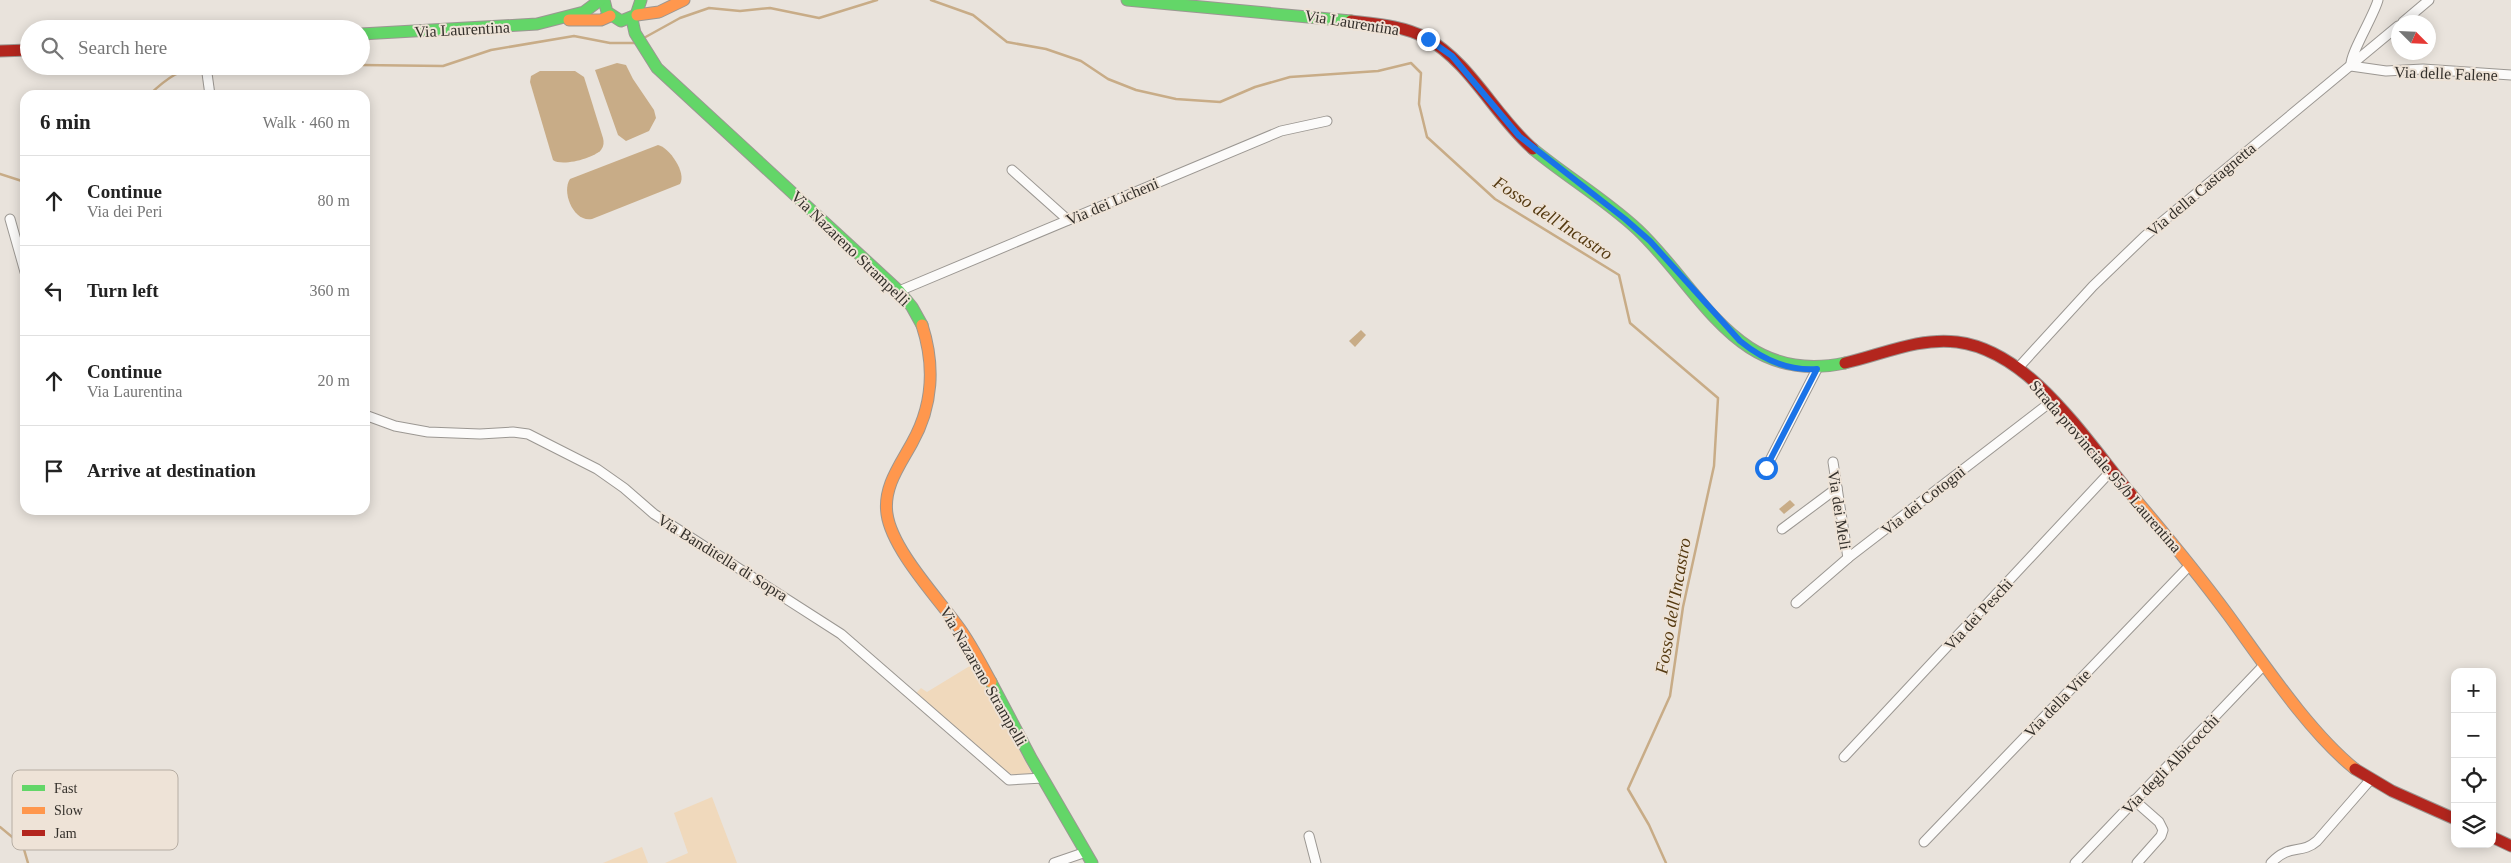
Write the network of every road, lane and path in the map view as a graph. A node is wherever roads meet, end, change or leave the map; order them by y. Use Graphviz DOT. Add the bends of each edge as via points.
graph roads {
  1 [pos="600,0"];
  2 [pos="604,0"];
  3 [pos="641,0"];
  4 [pos="684,0"];
  5 [pos="1127,0"];
  6 [pos="2378,0"];
  7 [pos="2429,0"];
  8 [pos="1180,2"];
  9 [pos="1203,3"];
  10 [pos="2411,15"];
  11 [pos="610,16"];
  12 [pos="634,17"];
  13 [pos="561,19"];
  14 [pos="2391,32"];
  15 [pos="370,34"];
  16 [pos="20,50"];
  17 [pos="0,51"];
  18 [pos="1452,56"];
  19 [pos="2351,66"];
  20 [pos="207,75"];
  21 [pos="2511,75"];
  22 [pos="209,90"];
  23 [pos="1327,122"];
  24 [pos="1012,170"];
  25 [pos="10,219"];
  26 [pos="1068,220"];
  27 [pos="20,254"];
  28 [pos="899,291"];
  29 [pos="2018,368"];
  30 [pos="1817,369"];
  31 [pos="2052,401"];
  32 [pos="370,417"];
  33 [pos="1833,462"];
  34 [pos="1766,468"];
  35 [pos="2111,471"];
  36 [pos="1837,488"];
  37 [pos="1782,529"];
  38 [pos="1848,558"];
  39 [pos="2190,565"];
  40 [pos="1796,603"];
  41 [pos="2264,665"];
  42 [pos="1844,758"];
  43 [pos="1043,778"];
  44 [pos="2371,779"];
  45 [pos="2134,800"];
  46 [pos="2451,817"];
  47 [pos="1309,836"];
  48 [pos="2496,839"];
  49 [pos="1924,842"];
  50 [pos="2511,846"];
  51 [pos="1086,852"];
  52 [pos="1054,863"];
  53 [pos="1092,863"];
  54 [pos="1316,863"];
  55 [pos="2075,863"];
  56 [pos="2137,863"];
  57 [pos="2271,863"];
  1 -- 13 [label="main road, Via Laurentina" via="584,12"];
  2 -- 11 [label="main road"];
  3 -- 12 [label="main road"];
  4 -- 12 [label="main road" via="659,12"];
  5 -- 8 [label="main road, Via Laurentina"];
  6 -- 19 [label="street" via="2351,59"];
  7 -- 10 [label="street"];
  8 -- 9 [label="main road, Via Laurentina"];
  9 -- 18 [label="main road, Via Laurentina" via="1390,26 1423,36"];
  11 -- 12 [label="main road, Via Laurentina" via="621,21"];
  11 -- 13 [label="main road, Via Laurentina" via="588,21"];
  12 -- 28 [label="main road, Via Nazareno Strampelli" via="635,34 657,68"];
  13 -- 15 [label="main road, Via Laurentina" via="515,26"];
  14 -- 19 [label="street, Via della Castagnetta"];
  16 -- 17 [label="main road"];
  18 -- 30 [label="main road, Strada provinciale 95/b Laurentina" via="1513,130 1540,155 1636,228 1740,341 1773,361"];
  19 -- 21 [label="street, Via delle Falene" via="2386,71 2423,69"];
  19 -- 29 [label="street, Via della Castagnetta" via="2145,236 2093,286"];
  20 -- 22 [label="street"];
  23 -- 26 [label="street, Via dei Licheni" via="1281,131"];
  24 -- 26 [label="street"];
  25 -- 27 [label="street"];
  26 -- 28 [label="street, Via dei Licheni"];
  28 -- 43 [label="main road, Via Nazareno Strampelli" via="923,324 931,349 931,370 922,419 889,489 888,519 898,543 972,650"];
  29 -- 30 [label="main road, Strada provinciale 95/b Laurentina" via="1977,345 1943,340 1915,343"];
  29 -- 31 [label="main road, Strada provinciale 95/b Laurentina"];
  30 -- 34 [label="street"];
  31 -- 35 [label="main road, Strada provinciale 95/b Laurentina"];
  31 -- 38 [label="street, Via dei Cotogni"];
  32 -- 43 [label="street, Via Banditella di Sopra" via="395,426 428,432 523,433 591,466 650,512 837,631 1009,780"];
  33 -- 36 [label="street, Via dei Meli"];
  35 -- 39 [label="main road, Strada provinciale 95/b Laurentina"];
  35 -- 42 [label="street, Via dei Peschi"];
  36 -- 37 [label="street"];
  36 -- 38 [label="street, Via dei Meli"];
  38 -- 40 [label="street, Via dei Cotogni"];
  39 -- 41 [label="main road, Strada provinciale 95/b Laurentina"];
  39 -- 49 [label="street, Via della Vite"];
  41 -- 44 [label="main road, Strada provinciale 95/b Laurentina" via="2336,751"];
  41 -- 45 [label="street, Via degli Albicocchi"];
  43 -- 51 [label="main road, Via Nazareno Strampelli"];
  44 -- 46 [label="main road, Strada provinciale 95/b Laurentina"];
  44 -- 57 [label="street" via="2314,844 2286,851"];
  45 -- 55 [label="street, Via degli Albicocchi"];
  45 -- 56 [label="street" via="2159,822 2163,830 2162,836"];
  47 -- 54 [label="street"];
  48 -- 50 [label="main road"];
  51 -- 52 [label="street"];
  51 -- 53 [label="main road, Via Nazareno Strampelli"];
}
